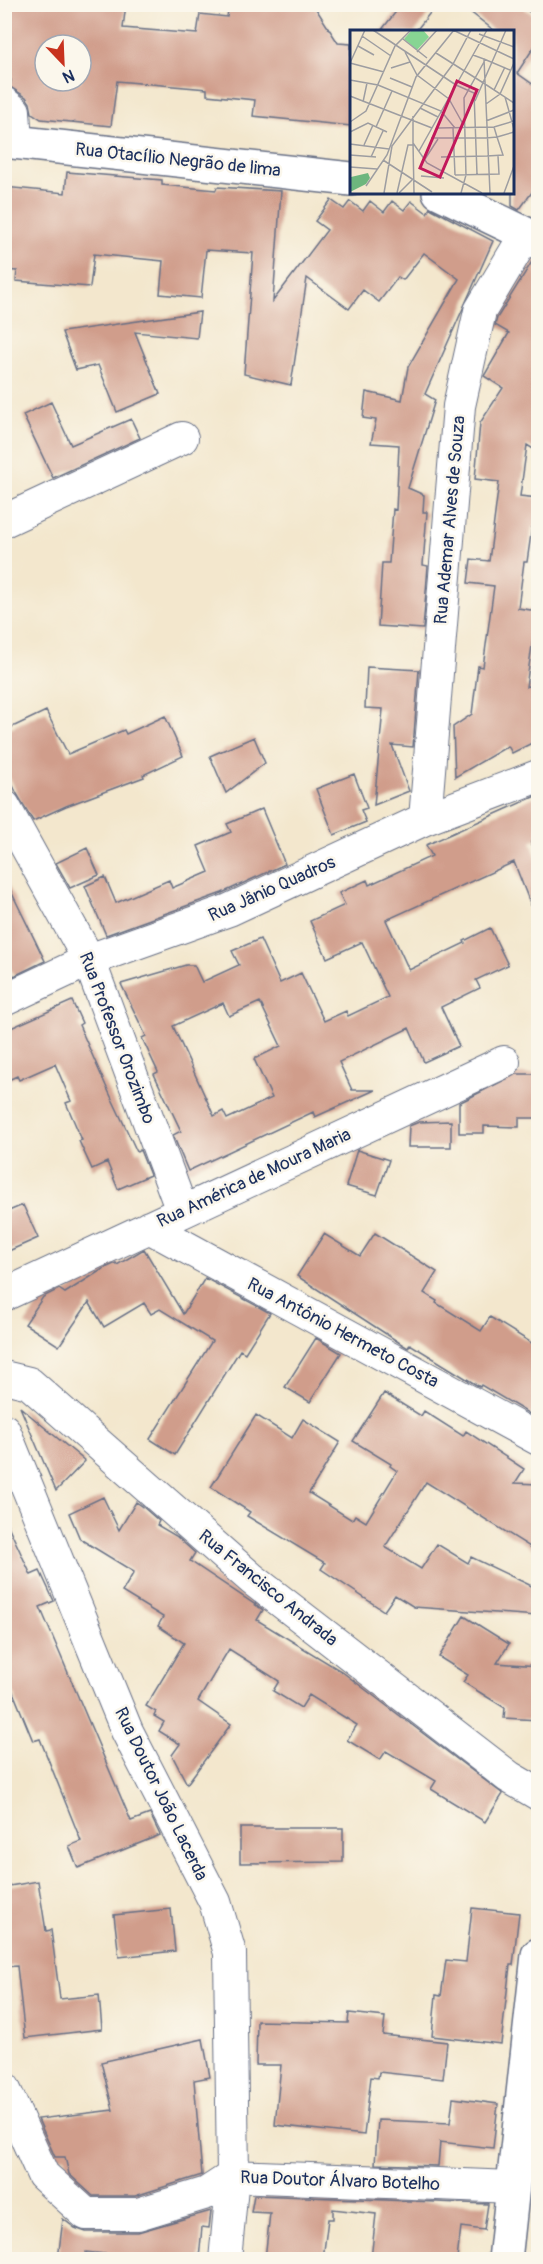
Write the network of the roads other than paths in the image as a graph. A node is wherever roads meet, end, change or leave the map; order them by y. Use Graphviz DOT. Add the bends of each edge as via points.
graph roads {
  1 [pos="4,103"];
  2 [pos="10,142"];
  3 [pos="350,179"];
  4 [pos="443,194"];
  5 [pos="532,238"];
  6 [pos="182,438"];
  7 [pos="4,521"];
  8 [pos="538,776"];
  9 [pos="4,806"];
  10 [pos="424,819"];
  11 [pos="89,960"];
  12 [pos="4,1000"];
  13 [pos="504,1062"];
  14 [pos="183,1211"];
  15 [pos="149,1227"];
  16 [pos="4,1295"];
  17 [pos="4,1377"];
  18 [pos="4,1430"];
  19 [pos="538,1439"];
  20 [pos="538,1794"];
  21 [pos="538,1955"];
  22 [pos="4,2088"];
  23 [pos="233,2176"];
  24 [pos="526,2190"];
  25 [pos="225,2259"];
  26 [pos="506,2259"];
  1 -- 2 [label="street" via="14,111"];
  2 -- 3 [label="main road, Rua Otacílio Negrão de lima"];
  4 -- 5 [label="main road"];
  5 -- 10 [label="street, Rua Ademar Alves de Souza" via="480,311 459,406"];
  6 -- 7 [label="street"];
  8 -- 10 [label="street, Rua Jânio Quadros"];
  9 -- 11 [label="street, Rua Professor Orozimbo"];
  10 -- 11 [label="street, Rua Jânio Quadros" via="229,910"];
  11 -- 12 [label="street, Rua Jânio Quadros"];
  11 -- 14 [label="street, Rua Professor Orozimbo"];
  13 -- 14 [label="street, Rua América de Moura Maria"];
  14 -- 15 [label="street, Rua América de Moura Maria"];
  15 -- 16 [label="street, Rua América de Moura Maria"];
  15 -- 19 [label="street, Rua Antônio Hermeto Costa"];
  17 -- 20 [label="street, Rua Francisco Andrada" via="29,1383 252,1579 508,1777"];
  18 -- 23 [label="street, Rua Doutor João Lacerda" via="127,1731 215,1902 230,1953"];
  21 -- 24 [label="main road"];
  22 -- 23 [label="street, Rua Doutor Álvaro Botelho" via="43,2175 86,2214 138,2214 207,2193"];
  23 -- 24 [label="street, Rua Doutor Álvaro Botelho"];
  23 -- 25 [label="street, Rua Doutor João Lacerda"];
  24 -- 26 [label="main road"];
}
